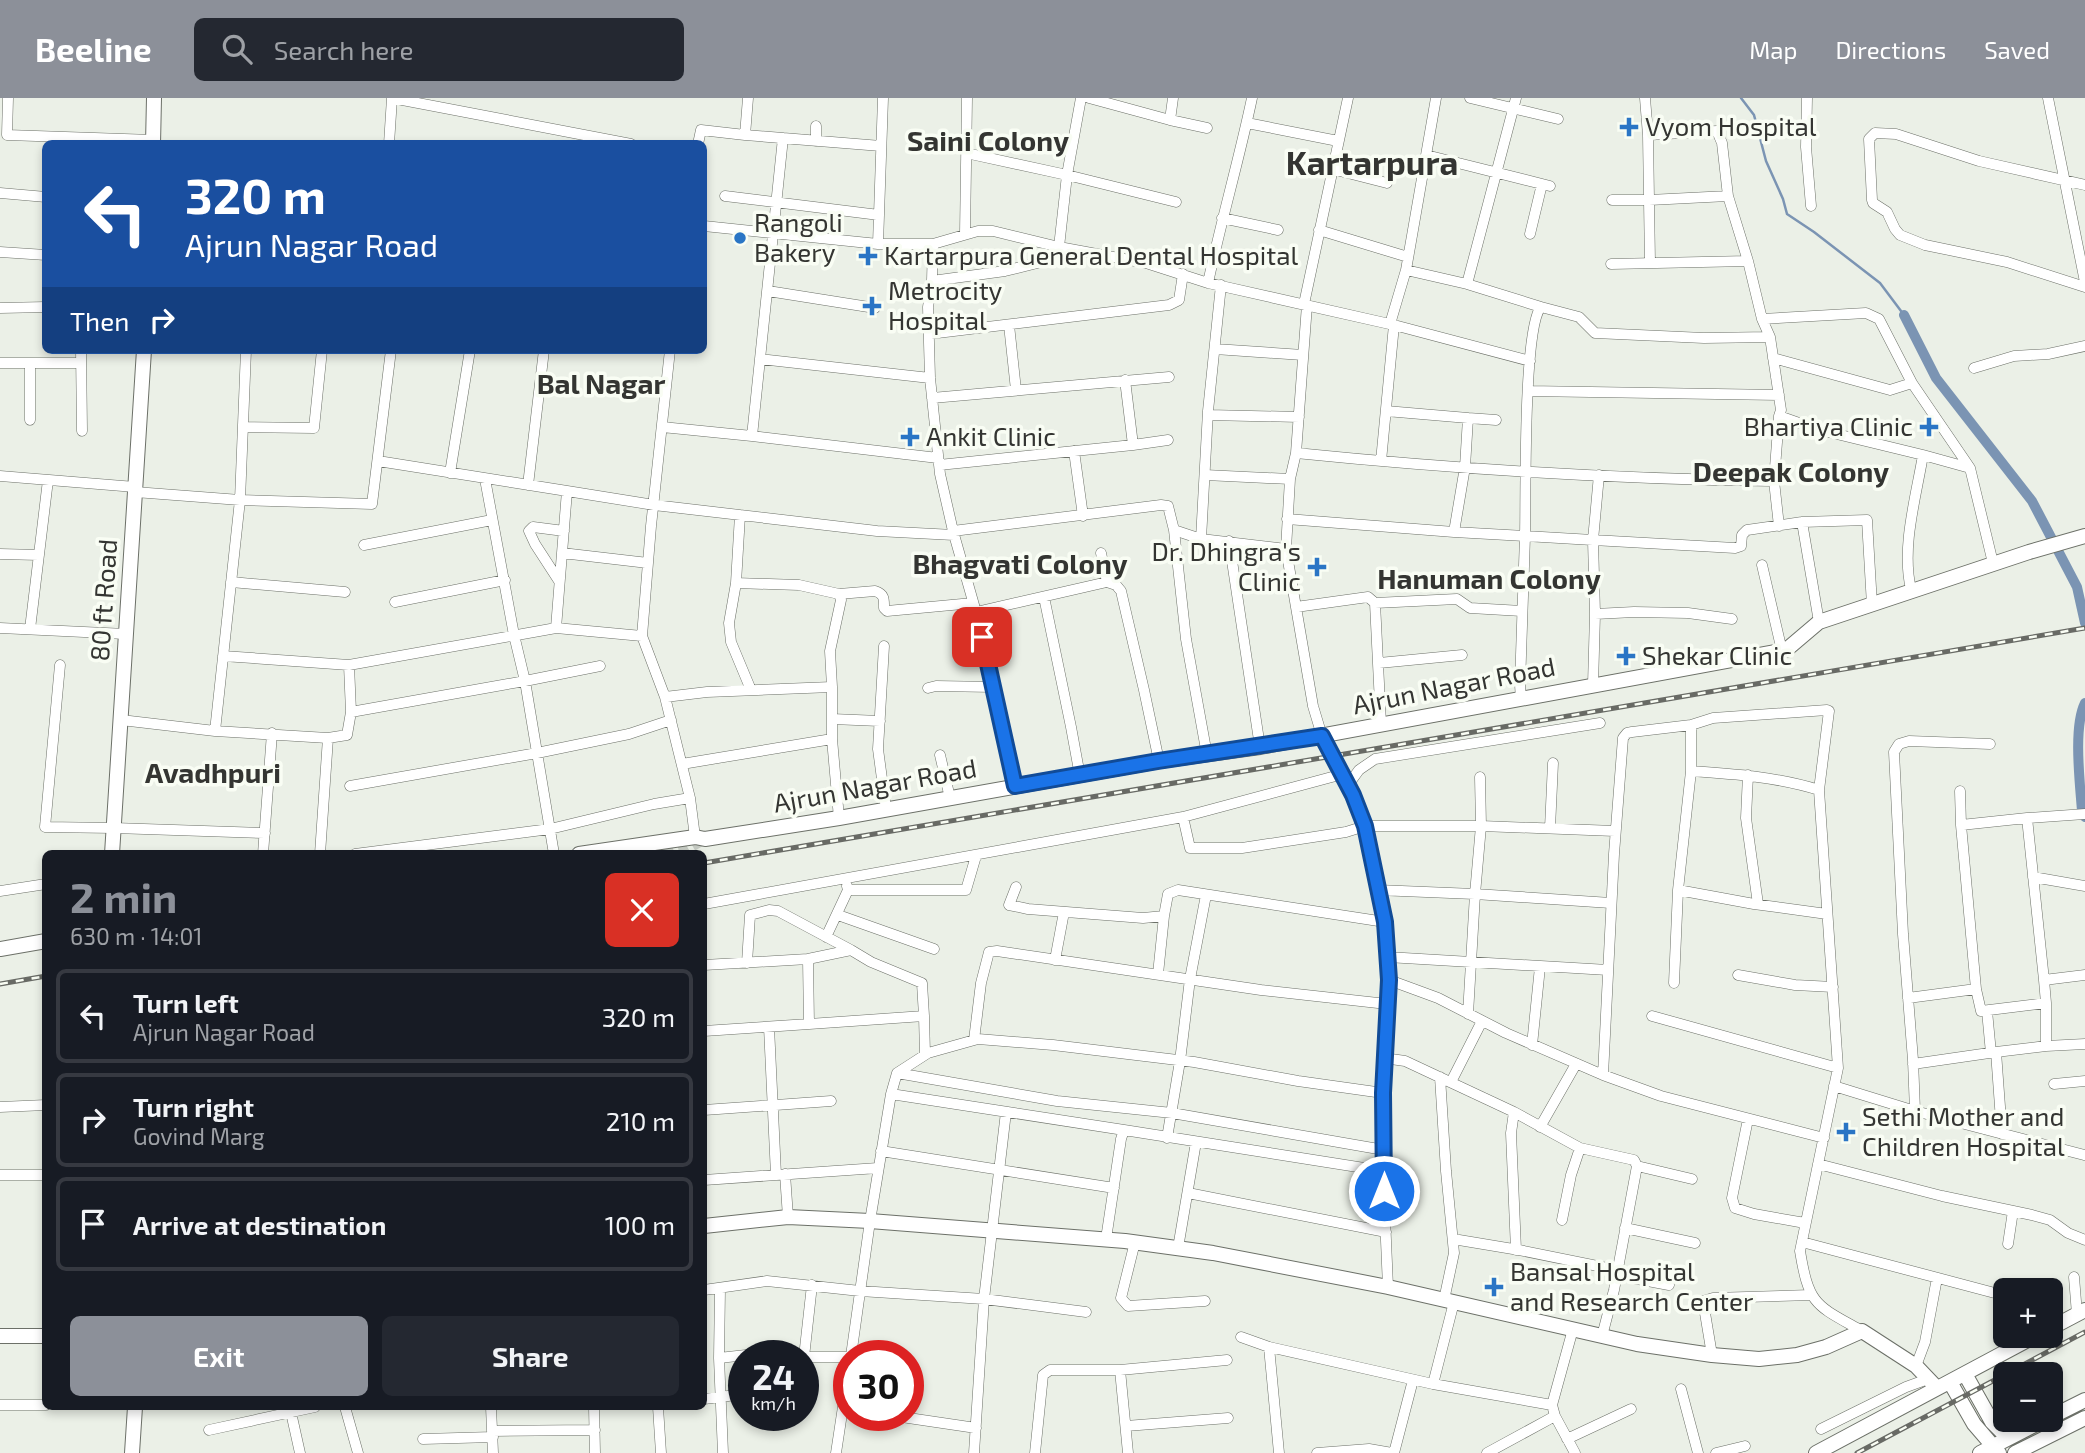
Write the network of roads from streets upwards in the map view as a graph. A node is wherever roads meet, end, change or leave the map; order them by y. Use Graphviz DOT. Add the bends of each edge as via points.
graph roads {
  1 [pos="8,98"];
  2 [pos="154,98"];
  3 [pos="392,98"];
  4 [pos="748,98"];
  5 [pos="883,98"];
  6 [pos="967,98"];
  7 [pos="1080,98"];
  8 [pos="1089,98"];
  9 [pos="1173,98"];
  10 [pos="1252,98"];
  11 [pos="1348,98"];
  12 [pos="1436,98"];
  13 [pos="1470,98"];
  14 [pos="1516,98"];
  15 [pos="1645,98"];
  16 [pos="1807,98"];
  17 [pos="2048,98"];
  18 [pos="1513,109"];
  19 [pos="1558,119"];
  20 [pos="1170,120"];
  21 [pos="1247,123"];
  22 [pos="816,126"];
  23 [pos="1207,128"];
  24 [pos="745,135"];
  25 [pos="1648,135"];
  26 [pos="783,138"];
  27 [pos="111,140"];
  28 [pos="153,140"];
  29 [pos="389,140"];
  30 [pos="589,140"];
  31 [pos="699,140"];
  32 [pos="816,141"];
  33 [pos="1338,141"];
  34 [pos="881,146"];
  35 [pos="966,153"];
  36 [pos="1426,155"];
  37 [pos="1332,169"];
  38 [pos="1496,173"];
  39 [pos="1067,175"];
  40 [pos="2066,181"];
  41 [pos="1387,183"];
  42 [pos="2085,185"];
  43 [pos="0,194"];
  44 [pos="725,196"];
  45 [pos="1728,196"];
  46 [pos="42,197"];
  47 [pos="1612,200"];
  48 [pos="1649,200"];
  49 [pos="1175,202"];
  50 [pos="777,203"];
  51 [pos="1811,206"];
  52 [pos="879,215"];
  53 [pos="1222,218"];
  54 [pos="707,226"];
  55 [pos="1278,230"];
  56 [pos="1319,230"];
  57 [pos="775,233"];
  58 [pos="965,234"];
  59 [pos="1530,234"];
  60 [pos="878,244"];
  61 [pos="933,244"];
  62 [pos="1059,247"];
  63 [pos="1084,251"];
  64 [pos="0,252"];
  65 [pos="42,255"];
  66 [pos="1408,257"];
  67 [pos="1748,261"];
  68 [pos="1650,263"];
  69 [pos="1611,264"];
  70 [pos="1406,270"];
  71 [pos="1183,274"];
  72 [pos="932,281"];
  73 [pos="1208,283"];
  74 [pos="1467,284"];
  75 [pos="2085,284"];
  76 [pos="1221,285"];
  77 [pos="768,291"];
  78 [pos="1306,304"];
  79 [pos="42,307"];
  80 [pos="1541,307"];
  81 [pos="0,308"];
  82 [pos="875,308"];
  83 [pos="1762,319"];
  84 [pos="1009,325"];
  85 [pos="1392,325"];
  86 [pos="929,334"];
  87 [pos="1770,337"];
  88 [pos="2085,346"];
  89 [pos="1214,349"];
  90 [pos="81,354"];
  91 [pos="144,354"];
  92 [pos="246,354"];
  93 [pos="322,354"];
  94 [pos="390,354"];
  95 [pos="469,354"];
  96 [pos="544,354"];
  97 [pos="670,354"];
  98 [pos="1303,355"];
  99 [pos="1773,358"];
  100 [pos="760,359"];
  101 [pos="1530,361"];
  102 [pos="0,363"];
  103 [pos="30,363"];
  104 [pos="80,363"];
  105 [pos="1974,368"];
  106 [pos="1169,377"];
  107 [pos="930,378"];
  108 [pos="1125,380"];
  109 [pos="1912,383"];
  110 [pos="1016,390"];
  111 [pos="1528,391"];
  112 [pos="1779,395"];
  113 [pos="932,398"];
  114 [pos="1386,411"];
  115 [pos="1208,415"];
  116 [pos="1779,416"];
  117 [pos="1298,417"];
  118 [pos="1468,418"];
  119 [pos="30,420"];
  120 [pos="1496,420"];
  121 [pos="243,427"];
  122 [pos="662,427"];
  123 [pos="82,431"];
  124 [pos="752,436"];
  125 [pos="1168,440"];
  126 [pos="1133,444"];
  127 [pos="1074,451"];
  128 [pos="1296,453"];
  129 [pos="1923,455"];
  130 [pos="377,461"];
  131 [pos="1381,461"];
  132 [pos="939,462"];
  133 [pos="1465,467"];
  134 [pos="1970,468"];
  135 [pos="1526,470"];
  136 [pos="450,473"];
  137 [pos="1205,475"];
  138 [pos="1598,475"];
  139 [pos="0,476"];
  140 [pos="485,479"];
  141 [pos="1290,479"];
  142 [pos="48,480"];
  143 [pos="1774,481"];
  144 [pos="528,485"];
  145 [pos="135,490"];
  146 [pos="567,491"];
  147 [pos="240,500"];
  148 [pos="654,505"];
  149 [pos="740,516"];
  150 [pos="1083,516"];
  151 [pos="1287,519"];
  152 [pos="492,520"];
  153 [pos="1802,522"];
  154 [pos="1779,526"];
  155 [pos="1174,530"];
  156 [pos="564,531"];
  157 [pos="1454,532"];
  158 [pos="953,533"];
  159 [pos="1525,536"];
  160 [pos="2085,536"];
  161 [pos="1201,539"];
  162 [pos="1594,540"];
  163 [pos="1229,541"];
  164 [pos="364,545"];
  165 [pos="1286,549"];
  166 [pos="562,552"];
  167 [pos="1101,553"];
  168 [pos="0,554"];
  169 [pos="39,555"];
  170 [pos="648,563"];
  171 [pos="1993,563"];
  172 [pos="1762,565"];
  173 [pos="505,580"];
  174 [pos="231,582"];
  175 [pos="560,582"];
  176 [pos="1107,582"];
  177 [pos="736,583"];
  178 [pos="1912,589"];
  179 [pos="345,592"];
  180 [pos="839,594"];
  181 [pos="1044,597"];
  182 [pos="395,602"];
  183 [pos="1375,603"];
  184 [pos="1871,605"];
  185 [pos="1296,607"];
  186 [pos="975,608"];
  187 [pos="1522,611"];
  188 [pos="1595,614"];
  189 [pos="1732,619"];
  190 [pos="1819,622"];
  191 [pos="0,628"];
  192 [pos="556,628"];
  193 [pos="30,629"];
  194 [pos="126,634"];
  195 [pos="514,635"];
  196 [pos="642,636"];
  197 [pos="884,646"];
  198 [pos="1782,651"];
  199 [pos="1462,654"];
  200 [pos="223,656"];
  201 [pos="1379,663"];
  202 [pos="60,665"];
  203 [pos="349,665"];
  204 [pos="600,666"];
  205 [pos="525,681"];
  206 [pos="1592,685"];
  207 [pos="832,687"];
  208 [pos="993,687"];
  209 [pos="929,688"];
  210 [pos="751,690"];
  211 [pos="665,697"];
  212 [pos="1521,699"];
  213 [pos="351,712"];
  214 [pos="832,719"];
  215 [pos="121,720"];
  216 [pos="671,720"];
  217 [pos="880,720"];
  218 [pos="1600,723"];
  219 [pos="1381,724"];
  220 [pos="1691,724"];
  221 [pos="215,731"];
  222 [pos="272,733"];
  223 [pos="1322,736"];
  224 [pos="328,738"];
  225 [pos="832,740"];
  226 [pos="1990,744"];
  227 [pos="1260,747"];
  228 [pos="537,753"];
  229 [pos="940,755"];
  230 [pos="1207,755"];
  231 [pos="1158,761"];
  232 [pos="1553,762"];
  233 [pos="682,764"];
  234 [pos="1691,771"];
  235 [pos="1343,774"];
  236 [pos="1748,775"];
  237 [pos="1080,776"];
  238 [pos="1479,777"];
  239 [pos="1348,785"];
  240 [pos="349,786"];
  241 [pos="1015,786"];
  242 [pos="1819,790"];
  243 [pos="1960,791"];
  244 [pos="690,798"];
  245 [pos="950,798"];
  246 [pos="886,809"];
  247 [pos="2085,814"];
  248 [pos="1183,817"];
  249 [pos="839,818"];
  250 [pos="2027,818"];
  251 [pos="1961,825"];
  252 [pos="1365,826"];
  253 [pos="1481,826"];
  254 [pos="114,828"];
  255 [pos="1550,828"];
  256 [pos="550,829"];
  257 [pos="1615,831"];
  258 [pos="265,833"];
  259 [pos="695,837"];
  260 [pos="112,850"];
  261 [pos="263,850"];
  262 [pos="320,850"];
  263 [pos="386,850"];
  264 [pos="553,850"];
  265 [pos="606,850"];
  266 [pos="976,856"];
  267 [pos="2033,877"];
  268 [pos="846,879"];
  269 [pos="42,885"];
  270 [pos="2085,886"];
  271 [pos="1016,887"];
  272 [pos="848,890"];
  273 [pos="1377,890"];
  274 [pos="1678,890"];
  275 [pos="0,891"];
  276 [pos="1475,894"];
  277 [pos="1206,895"];
  278 [pos="707,903"];
  279 [pos="1611,903"];
  280 [pos="1758,904"];
  281 [pos="1064,912"];
  282 [pos="1828,914"];
  283 [pos="838,915"];
  284 [pos="1164,916"];
  285 [pos="1385,922"];
  286 [pos="826,937"];
  287 [pos="42,942"];
  288 [pos="0,949"];
  289 [pos="934,949"];
  290 [pos="850,950"];
  291 [pos="1388,957"];
  292 [pos="808,959"];
  293 [pos="1055,960"];
  294 [pos="747,962"];
  295 [pos="1471,963"];
  296 [pos="707,965"];
  297 [pos="1540,967"];
  298 [pos="1608,970"];
  299 [pos="1157,974"];
  300 [pos="1738,975"];
  301 [pos="2085,975"];
  302 [pos="1190,979"];
  303 [pos="2044,979"];
  304 [pos="1389,980"];
  305 [pos="1674,982"];
  306 [pos="1833,987"];
  307 [pos="1976,989"];
  308 [pos="1908,998"];
  309 [pos="2046,1003"];
  310 [pos="1388,1004"];
  311 [pos="1987,1010"];
  312 [pos="1468,1014"];
  313 [pos="924,1016"];
  314 [pos="1652,1016"];
  315 [pos="1482,1021"];
  316 [pos="809,1024"];
  317 [pos="769,1027"];
  318 [pos="707,1031"];
  319 [pos="974,1040"];
  320 [pos="2085,1044"];
  321 [pos="1532,1045"];
  322 [pos="2046,1046"];
  323 [pos="1994,1053"];
  324 [pos="925,1054"];
  325 [pos="1384,1058"];
  326 [pos="1180,1061"];
  327 [pos="1576,1064"];
  328 [pos="1913,1064"];
  329 [pos="1838,1068"];
  330 [pos="898,1073"];
  331 [pos="1603,1075"];
  332 [pos="1440,1077"];
  333 [pos="2085,1081"];
  334 [pos="1451,1082"];
  335 [pos="2054,1084"];
  336 [pos="1834,1086"];
  337 [pos="1383,1093"];
  338 [pos="891,1094"];
  339 [pos="831,1101"];
  340 [pos="42,1105"];
  341 [pos="772,1105"];
  342 [pos="0,1107"];
  343 [pos="707,1110"];
  344 [pos="1915,1111"];
  345 [pos="1006,1112"];
  346 [pos="1514,1112"];
  347 [pos="1172,1113"];
  348 [pos="1748,1119"];
  349 [pos="1540,1127"];
  350 [pos="1124,1130"];
  351 [pos="2002,1134"];
  352 [pos="1167,1138"];
  353 [pos="1824,1138"];
  354 [pos="1196,1142"];
  355 [pos="1580,1148"];
  356 [pos="1384,1150"];
  357 [pos="881,1151"];
  358 [pos="2084,1155"];
  359 [pos="1818,1164"];
  360 [pos="1637,1166"];
  361 [pos="878,1168"];
  362 [pos="999,1170"];
  363 [pos="1383,1171"];
  364 [pos="0,1175"];
  365 [pos="42,1175"];
  366 [pos="781,1175"];
  367 [pos="1692,1179"];
  368 [pos="707,1180"];
  369 [pos="1114,1188"];
  370 [pos="1188,1193"];
  371 [pos="2013,1211"];
  372 [pos="788,1217"];
  373 [pos="1562,1220"];
  374 [pos="870,1221"];
  375 [pos="1805,1223"];
  376 [pos="707,1226"];
  377 [pos="1625,1228"];
  378 [pos="993,1230"];
  379 [pos="1386,1232"];
  380 [pos="1453,1239"];
  381 [pos="1106,1240"];
  382 [pos="2085,1240"];
  383 [pos="1135,1242"];
  384 [pos="1802,1242"];
  385 [pos="1695,1243"];
  386 [pos="2008,1244"];
  387 [pos="1178,1248"];
  388 [pos="1516,1250"];
  389 [pos="1617,1273"];
  390 [pos="2074,1277"];
  391 [pos="1937,1278"];
  392 [pos="812,1285"];
  393 [pos="1670,1285"];
  394 [pos="1388,1287"];
  395 [pos="720,1289"];
  396 [pos="707,1290"];
  397 [pos="860,1291"];
  398 [pos="1993,1293"];
  399 [pos="1811,1295"];
  400 [pos="984,1299"];
  401 [pos="1205,1301"];
  402 [pos="1449,1301"];
  403 [pos="1086,1312"];
  404 [pos="2081,1312"];
  405 [pos="2063,1322"];
  406 [pos="1573,1329"];
  407 [pos="1862,1331"];
  408 [pos="0,1336"];
  409 [pos="42,1336"];
  410 [pos="1602,1336"];
  411 [pos="1241,1337"];
  412 [pos="806,1340"];
  413 [pos="853,1340"];
  414 [pos="1269,1347"];
  415 [pos="2003,1348"];
  416 [pos="1712,1355"];
  417 [pos="728,1357"];
  418 [pos="719,1358"];
  419 [pos="1227,1360"];
  420 [pos="1916,1366"];
  421 [pos="1120,1370"];
  422 [pos="1965,1374"];
  423 [pos="1413,1380"];
  424 [pos="1939,1383"];
  425 [pos="1433,1384"];
  426 [pos="1681,1389"];
  427 [pos="728,1396"];
  428 [pos="721,1397"];
  429 [pos="707,1399"];
  430 [pos="2085,1400"];
  431 [pos="0,1405"];
  432 [pos="42,1405"];
  433 [pos="1552,1405"];
  434 [pos="1631,1409"];
  435 [pos="135,1410"];
  436 [pos="290,1410"];
  437 [pos="346,1410"];
  438 [pos="491,1410"];
  439 [pos="594,1410"];
  440 [pos="658,1410"];
  441 [pos="2063,1411"];
  442 [pos="1555,1416"];
  443 [pos="1228,1418"];
  444 [pos="2085,1418"];
  445 [pos="924,1420"];
  446 [pos="1126,1426"];
  447 [pos="976,1428"];
  448 [pos="1821,1429"];
  449 [pos="209,1430"];
  450 [pos="595,1430"];
  451 [pos="841,1431"];
  452 [pos="2020,1432"];
  453 [pos="492,1434"];
  454 [pos="2008,1438"];
  455 [pos="423,1439"];
  456 [pos="1567,1439"];
  457 [pos="1745,1446"];
  458 [pos="1990,1451"];
  459 [pos="132,1453"];
  460 [pos="300,1453"];
  461 [pos="358,1453"];
  462 [pos="493,1453"];
  463 [pos="595,1453"];
  464 [pos="662,1453"];
  465 [pos="723,1453"];
  466 [pos="836,1453"];
  467 [pos="974,1453"];
  468 [pos="1035,1453"];
  469 [pos="1128,1453"];
  470 [pos="1279,1453"];
  471 [pos="1317,1453"];
  472 [pos="1393,1453"];
  473 [pos="1487,1453"];
  474 [pos="1575,1453"];
  475 [pos="1698,1453"];
  476 [pos="1716,1453"];
  477 [pos="1816,1453"];
  478 [pos="2015,1453"];
  1 -- 27 [label="street" via="7,135"];
  2 -- 28 [label="street"];
  3 -- 29 [label="street"];
  3 -- 30 [label="street"];
  4 -- 24 [label="street"];
  5 -- 34 [label="street"];
  6 -- 35 [label="street"];
  7 -- 39 [label="street"];
  8 -- 20 [label="street"];
  9 -- 20 [label="street"];
  10 -- 21 [label="street"];
  11 -- 33 [label="street"];
  12 -- 36 [label="street"];
  13 -- 18 [label="street"];
  14 -- 18 [label="street"];
  15 -- 25 [label="street"];
  16 -- 51 [label="street"];
  17 -- 40 [label="street"];
  18 -- 19 [label="street"];
  18 -- 38 [label="street"];
  20 -- 23 [label="street"];
  21 -- 33 [label="street"];
  21 -- 53 [label="street"];
  22 -- 32 [label="street"];
  24 -- 26 [label="street"];
  24 -- 31 [label="street" via="701,130"];
  25 -- 45 [label="street" via="1717,131"];
  25 -- 48 [label="street"];
  26 -- 32 [label="street"];
  26 -- 50 [label="street"];
  32 -- 34 [label="street"];
  33 -- 37 [label="street"];
  34 -- 52 [label="street"];
  35 -- 39 [label="street"];
  35 -- 58 [label="street"];
  36 -- 38 [label="street"];
  36 -- 66 [label="street"];
  37 -- 41 [label="street"];
  37 -- 56 [label="street"];
  38 -- 59 [label="street" via="1546,185"];
  38 -- 74 [label="street"];
  39 -- 49 [label="street"];
  39 -- 62 [label="street"];
  40 -- 42 [label="street"];
  40 -- 75 [label="street"];
  40 -- 75 [label="street" via="1979,161 1896,134 1875,133 1869,139 1872,200 1887,212 1900,235"];
  43 -- 46 [label="street"];
  44 -- 50 [label="street"];
  45 -- 48 [label="street"];
  45 -- 67 [label="street"];
  47 -- 48 [label="street"];
  48 -- 68 [label="street"];
  50 -- 52 [label="street"];
  50 -- 57 [label="street"];
  52 -- 60 [label="street"];
  53 -- 55 [label="street"];
  53 -- 73 [label="street"];
  54 -- 57 [label="street"];
  56 -- 66 [label="street"];
  56 -- 78 [label="street"];
  57 -- 60 [label="street"];
  57 -- 77 [label="street"];
  58 -- 61 [label="street"];
  58 -- 62 [label="street" via="993,231"];
  60 -- 61 [label="street"];
  61 -- 72 [label="street"];
  62 -- 63 [label="street"];
  63 -- 71 [label="street"];
  63 -- 72 [label="street" via="1005,271"];
  64 -- 65 [label="street"];
  66 -- 70 [label="street"];
  67 -- 68 [label="street"];
  67 -- 83 [label="street"];
  68 -- 69 [label="street"];
  70 -- 74 [label="street"];
  70 -- 85 [label="street"];
  71 -- 73 [label="street"];
  71 -- 84 [label="street" via="1180,300 1169,306"];
  72 -- 86 [label="street"];
  73 -- 76 [label="street"];
  74 -- 80 [label="street"];
  76 -- 78 [label="street"];
  76 -- 89 [label="street"];
  77 -- 82 [label="street"];
  77 -- 100 [label="street"];
  78 -- 85 [label="street"];
  78 -- 98 [label="street"];
  79 -- 81 [label="street"];
  80 -- 87 [label="street" via="1579,317 1595,334"];
  80 -- 101 [label="street" via="1536,313"];
  83 -- 87 [label="street"];
  83 -- 109 [label="street" via="1866,313 1879,319"];
  84 -- 86 [label="street"];
  84 -- 110 [label="street"];
  85 -- 101 [label="street"];
  85 -- 114 [label="street"];
  86 -- 107 [label="street"];
  87 -- 99 [label="street"];
  88 -- 105 [label="street" via="2014,356"];
  89 -- 98 [label="street"];
  89 -- 115 [label="street"];
  90 -- 104 [label="street"];
  91 -- 145 [label="street, 80 ft Road"];
  92 -- 121 [label="street"];
  93 -- 121 [label="street" via="314,428"];
  94 -- 130 [label="street"];
  95 -- 136 [label="street"];
  96 -- 144 [label="street"];
  97 -- 122 [label="street"];
  98 -- 117 [label="street"];
  99 -- 109 [label="street" via="1890,390"];
  99 -- 112 [label="street"];
  100 -- 107 [label="street"];
  100 -- 124 [label="street"];
  101 -- 111 [label="street"];
  102 -- 103 [label="street"];
  103 -- 104 [label="street"];
  103 -- 119 [label="street"];
  104 -- 123 [label="street"];
  106 -- 108 [label="street"];
  107 -- 113 [label="street"];
  108 -- 110 [label="street"];
  108 -- 126 [label="street"];
  109 -- 134 [label="street"];
  110 -- 113 [label="street"];
  111 -- 112 [label="street"];
  111 -- 135 [label="street"];
  112 -- 116 [label="street"];
  113 -- 132 [label="street"];
  114 -- 118 [label="street"];
  114 -- 131 [label="street"];
  115 -- 117 [label="street"];
  115 -- 137 [label="street"];
  116 -- 129 [label="street"];
  116 -- 143 [label="street"];
  117 -- 128 [label="street"];
  118 -- 120 [label="street"];
  118 -- 133 [label="street"];
  121 -- 147 [label="street"];
  122 -- 124 [label="street"];
  122 -- 148 [label="street"];
  124 -- 132 [label="street"];
  125 -- 126 [label="street"];
  126 -- 127 [label="street"];
  127 -- 132 [label="street"];
  127 -- 150 [label="street"];
  128 -- 131 [label="street"];
  128 -- 141 [label="street"];
  129 -- 134 [label="street"];
  129 -- 178 [label="street" via="1910,527 1908,576"];
  130 -- 136 [label="street"];
  130 -- 147 [label="street" via="372,504"];
  131 -- 133 [label="street"];
  132 -- 158 [label="street"];
  133 -- 135 [label="street"];
  133 -- 157 [label="street"];
  134 -- 171 [label="street"];
  135 -- 138 [label="street"];
  135 -- 159 [label="street"];
  136 -- 140 [label="street"];
  137 -- 141 [label="street"];
  137 -- 161 [label="street"];
  138 -- 143 [label="street"];
  138 -- 162 [label="street"];
  139 -- 142 [label="street"];
  140 -- 144 [label="street"];
  140 -- 152 [label="street"];
  141 -- 151 [label="street"];
  142 -- 145 [label="street"];
  142 -- 169 [label="street"];
  143 -- 154 [label="street"];
  144 -- 146 [label="street"];
  145 -- 147 [label="street"];
  145 -- 194 [label="street, 80 ft Road"];
  146 -- 148 [label="street"];
  146 -- 156 [label="street"];
  147 -- 174 [label="street"];
  148 -- 149 [label="street"];
  148 -- 170 [label="street"];
  149 -- 158 [label="street" via="877,531"];
  149 -- 177 [label="street"];
  150 -- 155 [label="street" via="1168,506"];
  150 -- 158 [label="street"];
  151 -- 157 [label="street"];
  151 -- 165 [label="street"];
  152 -- 164 [label="street"];
  152 -- 173 [label="street"];
  153 -- 154 [label="street"];
  153 -- 184 [label="street" via="1867,520"];
  153 -- 190 [label="street"];
  154 -- 162 [label="street" via="1744,531 1741,546 1735,548"];
  155 -- 161 [label="street"];
  155 -- 230 [label="street" via="1186,639"];
  156 -- 166 [label="street"];
  156 -- 175 [label="street" via="533,527 529,531"];
  157 -- 159 [label="street"];
  158 -- 186 [label="street"];
  159 -- 162 [label="street"];
  159 -- 187 [label="street"];
  160 -- 171 [label="street, Ajrun Nagar Road"];
  161 -- 163 [label="street"];
  162 -- 188 [label="street"];
  163 -- 165 [label="street"];
  163 -- 227 [label="street"];
  165 -- 185 [label="street"];
  166 -- 170 [label="street"];
  166 -- 175 [label="street"];
  167 -- 176 [label="street"];
  168 -- 169 [label="street"];
  169 -- 193 [label="street"];
  170 -- 196 [label="street"];
  171 -- 178 [label="street, Ajrun Nagar Road"];
  172 -- 198 [label="street"];
  173 -- 182 [label="street"];
  173 -- 195 [label="street"];
  174 -- 179 [label="street"];
  174 -- 200 [label="street"];
  175 -- 192 [label="street"];
  176 -- 181 [label="street"];
  176 -- 231 [label="street" via="1121,591"];
  177 -- 180 [label="street" via="799,585"];
  177 -- 210 [label="street" via="730,642"];
  178 -- 184 [label="street, Ajrun Nagar Road"];
  180 -- 186 [label="street" via="876,591 883,596 887,611"];
  180 -- 207 [label="street" via="830,651"];
  181 -- 186 [label="street"];
  181 -- 237 [label="street"];
  183 -- 185 [label="street" via="1368,597"];
  183 -- 187 [label="street" via="1457,599 1470,608"];
  183 -- 201 [label="street"];
  184 -- 190 [label="street, Ajrun Nagar Road"];
  185 -- 223 [label="street"];
  186 -- 208 [label="street"];
  187 -- 212 [label="street"];
  188 -- 189 [label="street" via="1688,613"];
  188 -- 206 [label="street"];
  190 -- 198 [label="street, Ajrun Nagar Road"];
  191 -- 193 [label="street"];
  192 -- 195 [label="street"];
  192 -- 196 [label="street"];
  193 -- 194 [label="street"];
  194 -- 215 [label="street, 80 ft Road"];
  195 -- 203 [label="street"];
  195 -- 205 [label="street"];
  196 -- 211 [label="street"];
  197 -- 217 [label="street"];
  198 -- 206 [label="street, Ajrun Nagar Road"];
  199 -- 201 [label="street"];
  200 -- 203 [label="street"];
  200 -- 221 [label="street"];
  201 -- 219 [label="street"];
  202 -- 254 [label="street" via="45,827"];
  203 -- 213 [label="street"];
  204 -- 205 [label="street"];
  205 -- 213 [label="street"];
  205 -- 228 [label="street"];
  206 -- 212 [label="street, Ajrun Nagar Road"];
  207 -- 210 [label="street"];
  207 -- 214 [label="street"];
  208 -- 209 [label="street"];
  208 -- 241 [label="street"];
  210 -- 211 [label="street"];
  211 -- 216 [label="street"];
  212 -- 219 [label="street, Ajrun Nagar Road"];
  213 -- 224 [label="street" via="347,735"];
  214 -- 217 [label="street"];
  214 -- 225 [label="street"];
  215 -- 221 [label="street"];
  215 -- 254 [label="street, 80 ft Road"];
  216 -- 228 [label="street" via="629,734"];
  216 -- 233 [label="street"];
  217 -- 246 [label="street" via="878,748"];
  218 -- 239 [label="street" via="1375,759"];
  219 -- 223 [label="street, Ajrun Nagar Road"];
  220 -- 234 [label="street"];
  220 -- 242 [label="street" via="1713,718 1829,711"];
  220 -- 257 [label="street" via="1627,733 1623,738"];
  221 -- 222 [label="street"];
  222 -- 224 [label="street"];
  222 -- 258 [label="street"];
  223 -- 227 [label="street, Ajrun Nagar Road"];
  223 -- 235 [label="street"];
  224 -- 262 [label="street"];
  225 -- 233 [label="street"];
  225 -- 249 [label="street"];
  226 -- 308 [label="street" via="1909,741 1894,752"];
  227 -- 230 [label="street, Ajrun Nagar Road"];
  228 -- 240 [label="street"];
  228 -- 256 [label="street"];
  229 -- 245 [label="street"];
  230 -- 231 [label="street, Ajrun Nagar Road"];
  231 -- 237 [label="street, Ajrun Nagar Road"];
  232 -- 255 [label="street"];
  233 -- 244 [label="street"];
  234 -- 236 [label="street"];
  234 -- 274 [label="street"];
  235 -- 239 [label="street"];
  235 -- 248 [label="street"];
  236 -- 242 [label="street"];
  236 -- 280 [label="street" via="1746,818"];
  237 -- 241 [label="street, Ajrun Nagar Road"];
  238 -- 253 [label="street"];
  239 -- 252 [label="street"];
  241 -- 245 [label="street, Ajrun Nagar Road"];
  242 -- 282 [label="street"];
  243 -- 251 [label="street"];
  244 -- 256 [label="street"];
  244 -- 259 [label="street"];
  245 -- 246 [label="street, Ajrun Nagar Road"];
  246 -- 249 [label="street, Ajrun Nagar Road"];
  247 -- 250 [label="street"];
  248 -- 252 [label="street" via="1190,848 1242,848"];
  248 -- 266 [label="street"];
  249 -- 259 [label="street, Ajrun Nagar Road"];
  250 -- 251 [label="street"];
  250 -- 267 [label="street"];
  251 -- 307 [label="street"];
  252 -- 253 [label="street"];
  252 -- 273 [label="street"];
  253 -- 255 [label="street"];
  253 -- 276 [label="street"];
  254 -- 258 [label="street"];
  254 -- 260 [label="street, 80 ft Road"];
  255 -- 257 [label="street"];
  256 -- 263 [label="street"];
  256 -- 264 [label="street"];
  257 -- 279 [label="street"];
  258 -- 261 [label="street"];
  259 -- 265 [label="street, Ajrun Nagar Road"];
  266 -- 268 [label="street"];
  266 -- 272 [label="street" via="966,890"];
  267 -- 270 [label="street"];
  267 -- 303 [label="street"];
  268 -- 272 [label="street"];
  268 -- 278 [label="street"];
  269 -- 275 [label="street"];
  271 -- 281 [label="street" via="1009,905"];
  272 -- 283 [label="street"];
  273 -- 276 [label="street"];
  273 -- 285 [label="street"];
  274 -- 280 [label="street"];
  274 -- 305 [label="street"];
  276 -- 279 [label="street"];
  276 -- 295 [label="street"];
  277 -- 284 [label="street" via="1178,890 1167,894"];
  277 -- 285 [label="street"];
  277 -- 302 [label="street"];
  279 -- 298 [label="street"];
  280 -- 282 [label="street"];
  281 -- 284 [label="street"];
  281 -- 293 [label="street"];
  282 -- 306 [label="street"];
  283 -- 286 [label="street"];
  283 -- 289 [label="street"];
  284 -- 299 [label="street"];
  285 -- 291 [label="street"];
  286 -- 290 [label="street"];
  286 -- 294 [label="street" via="778,911 751,915"];
  287 -- 288 [label="street"];
  290 -- 292 [label="street"];
  290 -- 313 [label="street" via="922,983"];
  291 -- 295 [label="street"];
  291 -- 304 [label="street"];
  292 -- 294 [label="street"];
  292 -- 316 [label="street"];
  293 -- 299 [label="street"];
  293 -- 319 [label="street" via="989,952"];
  294 -- 296 [label="street"];
  295 -- 297 [label="street"];
  295 -- 312 [label="street"];
  297 -- 298 [label="street"];
  297 -- 321 [label="street"];
  298 -- 331 [label="street"];
  299 -- 302 [label="street"];
  300 -- 306 [label="street"];
  301 -- 303 [label="street"];
  302 -- 310 [label="street"];
  302 -- 326 [label="street"];
  303 -- 309 [label="street"];
  304 -- 310 [label="street"];
  304 -- 312 [label="street"];
  306 -- 329 [label="street"];
  307 -- 308 [label="street"];
  307 -- 311 [label="street" via="1981,1011"];
  308 -- 328 [label="street"];
  309 -- 311 [label="street"];
  309 -- 322 [label="street"];
  310 -- 325 [label="street"];
  311 -- 323 [label="street"];
  312 -- 315 [label="street"];
  313 -- 316 [label="street"];
  313 -- 324 [label="street"];
  314 -- 329 [label="street"];
  315 -- 321 [label="street"];
  315 -- 334 [label="street"];
  316 -- 317 [label="street"];
  317 -- 318 [label="street"];
  317 -- 341 [label="street"];
  319 -- 324 [label="street"];
  319 -- 326 [label="street"];
  320 -- 322 [label="street"];
  321 -- 327 [label="street"];
  322 -- 323 [label="street"];
  323 -- 328 [label="street"];
  323 -- 351 [label="street"];
  324 -- 330 [label="street"];
  325 -- 332 [label="street" via="1405,1060"];
  325 -- 337 [label="street"];
  326 -- 337 [label="street"];
  326 -- 347 [label="street"];
  327 -- 331 [label="street"];
  327 -- 349 [label="street"];
  328 -- 344 [label="street"];
  329 -- 336 [label="street"];
  330 -- 338 [label="street"];
  330 -- 347 [label="street" via="1057,1101"];
  331 -- 348 [label="street"];
  332 -- 334 [label="street"];
  332 -- 380 [label="street"];
  333 -- 335 [label="street"];
  334 -- 346 [label="street"];
  336 -- 344 [label="street"];
  336 -- 353 [label="street"];
  337 -- 356 [label="street"];
  338 -- 345 [label="street"];
  338 -- 357 [label="street"];
  339 -- 341 [label="street"];
  340 -- 342 [label="street"];
  341 -- 343 [label="street"];
  341 -- 366 [label="street"];
  344 -- 351 [label="street"];
  345 -- 350 [label="street"];
  345 -- 362 [label="street"];
  346 -- 349 [label="street"];
  346 -- 388 [label="street"];
  347 -- 352 [label="street"];
  347 -- 356 [label="street"];
  348 -- 353 [label="street"];
  348 -- 375 [label="street" via="1732,1198 1735,1208"];
  349 -- 355 [label="street"];
  350 -- 352 [label="street"];
  350 -- 369 [label="street"];
  351 -- 358 [label="street"];
  352 -- 354 [label="street"];
  353 -- 359 [label="street"];
  354 -- 363 [label="street"];
  354 -- 370 [label="street"];
  355 -- 360 [label="street" via="1634,1160"];
  355 -- 373 [label="street"];
  356 -- 363 [label="street"];
  357 -- 361 [label="street"];
  357 -- 362 [label="street"];
  359 -- 371 [label="street"];
  359 -- 375 [label="street"];
  360 -- 367 [label="street"];
  360 -- 377 [label="street"];
  361 -- 366 [label="street"];
  361 -- 374 [label="street"];
  362 -- 369 [label="street"];
  362 -- 378 [label="street"];
  363 -- 379 [label="street"];
  364 -- 365 [label="street"];
  366 -- 368 [label="street"];
  366 -- 372 [label="street"];
  369 -- 381 [label="street"];
  370 -- 379 [label="street"];
  370 -- 387 [label="street"];
  371 -- 382 [label="street" via="2050,1220"];
  371 -- 386 [label="street"];
  372 -- 374 [label="street"];
  372 -- 376 [label="street"];
  374 -- 378 [label="street"];
  374 -- 397 [label="street"];
  375 -- 384 [label="street"];
  377 -- 385 [label="street"];
  377 -- 389 [label="street"];
  378 -- 381 [label="street"];
  378 -- 400 [label="street"];
  379 -- 394 [label="street"];
  380 -- 388 [label="street"];
  380 -- 402 [label="street"];
  381 -- 383 [label="street"];
  383 -- 387 [label="street"];
  383 -- 401 [label="street" via="1121,1298 1128,1306"];
  384 -- 391 [label="street"];
  384 -- 399 [label="street" via="1804,1279"];
  387 -- 394 [label="street"];
  388 -- 389 [label="street"];
  389 -- 393 [label="street"];
  389 -- 410 [label="street"];
  390 -- 404 [label="street"];
  391 -- 398 [label="street"];
  391 -- 420 [label="street"];
  392 -- 395 [label="street" via="767,1281"];
  392 -- 397 [label="street"];
  392 -- 412 [label="street"];
  394 -- 402 [label="street"];
  395 -- 396 [label="street"];
  395 -- 418 [label="street"];
  397 -- 400 [label="street"];
  397 -- 413 [label="street"];
  399 -- 407 [label="street" via="1823,1309"];
  399 -- 416 [label="street" via="1703,1301"];
  400 -- 403 [label="street"];
  400 -- 447 [label="street"];
  402 -- 406 [label="street"];
  402 -- 425 [label="street"];
  404 -- 405 [label="street"];
  406 -- 410 [label="street"];
  406 -- 433 [label="street"];
  407 -- 416 [label="street" via="1797,1355 1759,1359"];
  407 -- 420 [label="street"];
  408 -- 409 [label="street"];
  410 -- 416 [label="street"];
  411 -- 414 [label="street"];
  414 -- 423 [label="street"];
  414 -- 470 [label="street"];
  415 -- 422 [label="street"];
  417 -- 418 [label="street"];
  418 -- 428 [label="street"];
  419 -- 421 [label="street"];
  420 -- 424 [label="street"];
  421 -- 446 [label="street"];
  421 -- 468 [label="street" via="1050,1370 1044,1375"];
  422 -- 424 [label="street"];
  422 -- 454 [label="street" via="1992,1422"];
  423 -- 425 [label="street"];
  423 -- 472 [label="street"];
  424 -- 448 [label="street" via="1906,1387"];
  424 -- 458 [label="street"];
  424 -- 477 [label="street"];
  425 -- 433 [label="street"];
  426 -- 475 [label="street"];
  427 -- 428 [label="street"];
  428 -- 429 [label="street"];
  428 -- 465 [label="street"];
  430 -- 441 [label="street"];
  431 -- 432 [label="street"];
  433 -- 442 [label="street"];
  434 -- 456 [label="street"];
  435 -- 459 [label="street"];
  436 -- 449 [label="street"];
  436 -- 460 [label="street"];
  437 -- 461 [label="street"];
  438 -- 453 [label="street"];
  439 -- 450 [label="street"];
  440 -- 464 [label="street"];
  442 -- 456 [label="street"];
  442 -- 473 [label="street"];
  443 -- 446 [label="street"];
  444 -- 478 [label="street"];
  445 -- 447 [label="street"];
  446 -- 469 [label="street"];
  447 -- 467 [label="street"];
  450 -- 453 [label="street"];
  450 -- 463 [label="street"];
  451 -- 466 [label="street"];
  452 -- 454 [label="street"];
  453 -- 455 [label="street"];
  453 -- 462 [label="street"];
  454 -- 458 [label="street"];
  456 -- 474 [label="street"];
  457 -- 476 [label="street"];
  471 -- 472 [label="street" via="1369,1448"];
}
